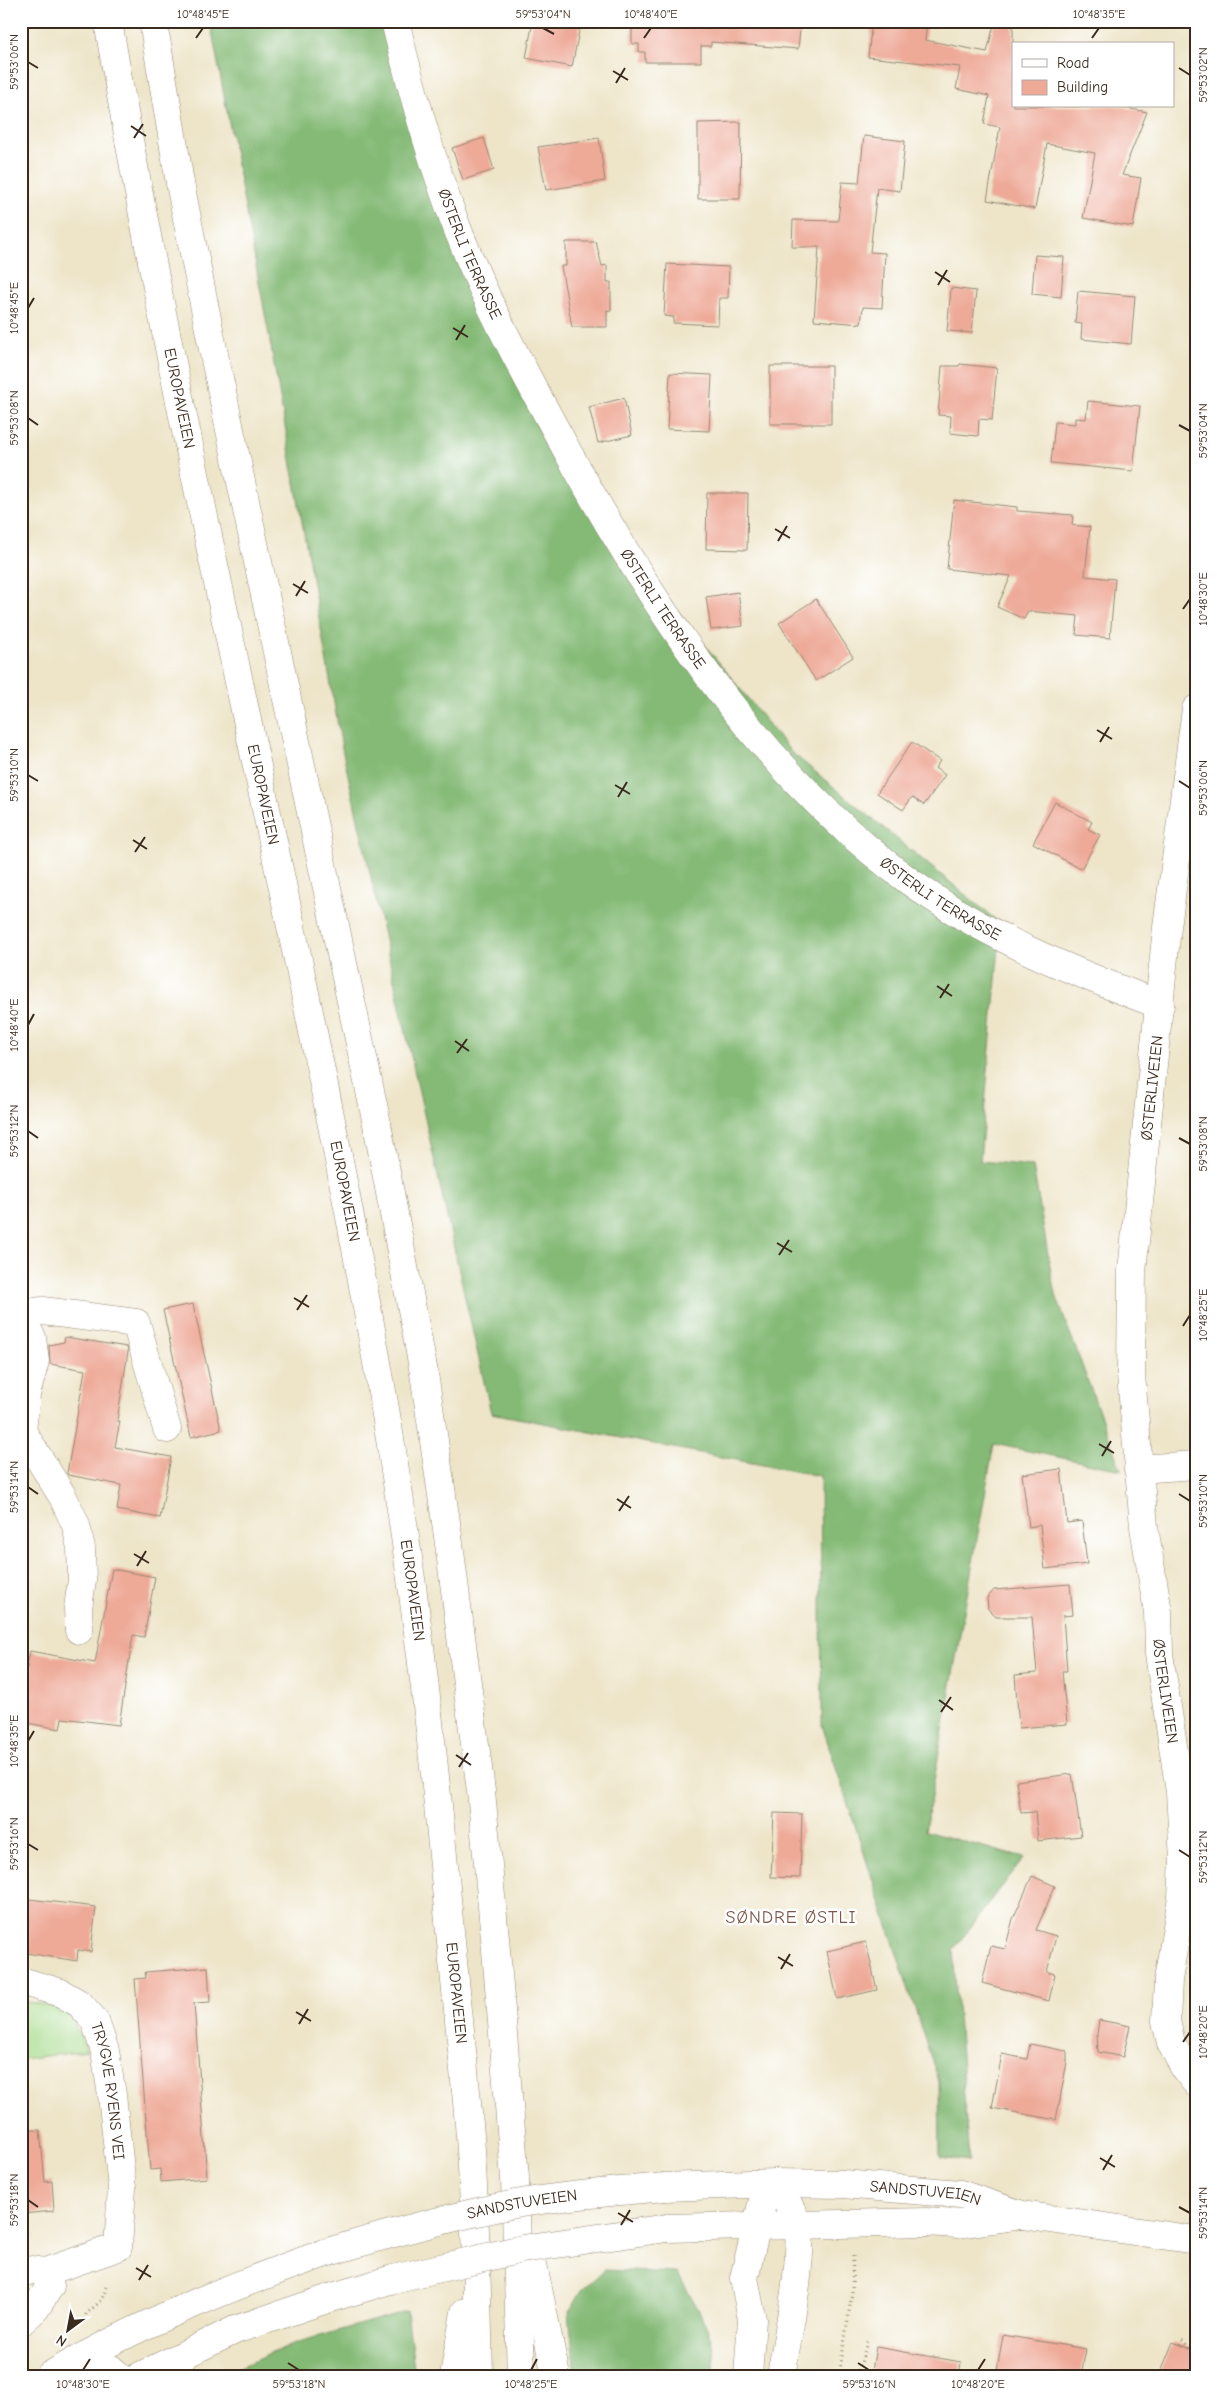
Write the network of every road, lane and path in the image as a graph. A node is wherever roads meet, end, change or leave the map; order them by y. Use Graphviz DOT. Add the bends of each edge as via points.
graph roads {
  1 [pos="108,21"];
  2 [pos="153,21"];
  3 [pos="395,21"];
  4 [pos="1196,709"];
  5 [pos="1160,1006"];
  6 [pos="21,1315"];
  7 [pos="22,1430"];
  8 [pos="167,1430"];
  9 [pos="1196,1465"];
  10 [pos="1138,1470"];
  11 [pos="79,1630"];
  12 [pos="1188,1792"];
  13 [pos="21,1982"];
  14 [pos="1196,2083"];
  15 [pos="515,2178"];
  16 [pos="774,2183"];
  17 [pos="1022,2215"];
  18 [pos="798,2224"];
  19 [pos="757,2225"];
  20 [pos="1196,2240"];
  21 [pos="475,2246"];
  22 [pos="118,2247"];
  23 [pos="853,2256"];
  24 [pos="33,2273"];
  25 [pos="21,2322"];
  26 [pos="86,2327"];
  27 [pos="868,2339"];
  28 [pos="1182,2340"];
  29 [pos="1196,2354"];
  30 [pos="81,2366"];
  31 [pos="50,2376"];
  32 [pos="119,2376"];
  33 [pos="140,2376"];
  34 [pos="454,2376"];
  35 [pos="479,2376"];
  36 [pos="521,2376"];
  37 [pos="556,2376"];
  38 [pos="748,2376"];
  39 [pos="781,2376"];
  40 [pos="839,2376"];
  41 [pos="857,2376"];
  1 -- 21 [label="main road, EUROPAVEIEN" via="136,185 334,1134 380,1380 405,1541 438,1798 470,2140"];
  2 -- 15 [label="main road" via="180,183 215,359 377,1124 424,1373 481,1791"];
  3 -- 5 [label="main road, ØSTERLI TERRASSE" via="407,72 450,209 508,340 602,514 680,637 739,714 832,816 910,881 981,927 1056,965"];
  4 -- 5 [label="main road, ØSTERLIVEIEN" via="1167,926"];
  5 -- 10 [label="main road, ØSTERLIVEIEN" via="1132,1271 1131,1375"];
  6 -- 7 [label="main road" via="32,1338 35,1361 26,1395"];
  6 -- 8 [label="main road" via="43,1311 136,1323"];
  7 -- 11 [label="main road" via="63,1497 76,1525 82,1580"];
  9 -- 10 [label="main road"];
  10 -- 12 [label="main road, ØSTERLIVEIEN" via="1158,1612 1159,1654"];
  12 -- 14 [label="main road, ØSTERLIVEIEN" via="1182,1897 1168,1980 1166,2021 1171,2043"];
  13 -- 22 [label="main road, TRYGVE RYENS VEI" via="80,2004 95,2022 105,2051 122,2188"];
  15 -- 36 [label="main road"];
  15 -- 37 [label="main road"];
  16 -- 17 [label="main road, SANDSTUVEIEN" via="843,2184 960,2194"];
  16 -- 18 [label="main road"];
  16 -- 19 [label="main road" via="762,2204"];
  16 -- 30 [label="main road, SANDSTUVEIEN, bridge" via="582,2194 454,2217 328,2252 219,2293"];
  17 -- 18 [label="main road, SANDSTUVEIEN" via="958,2224"];
  17 -- 20 [label="main road, SANDSTUVEIEN"];
  18 -- 19 [label="main road, SANDSTUVEIEN"];
  18 -- 39 [label="main road" via="799,2254"];
  19 -- 33 [label="main road, SANDSTUVEIEN, bridge" via="667,2228 522,2249 393,2279 235,2330"];
  19 -- 38 [label="main road" via="744,2278 752,2319"];
  21 -- 34 [label="main road"];
  21 -- 35 [label="main road, EUROPAVEIEN"];
  22 -- 24 [label="main road"];
  22 -- 26 [label="path" via="102,2300 86,2314"];
  23 -- 40 [label="path" via="852,2294"];
  24 -- 25 [label="main road" via="50,2286 36,2308"];
  27 -- 41 [label="path"];
  28 -- 29 [label="path"];
  30 -- 31 [label="main road, SANDSTUVEIEN"];
  30 -- 32 [label="main road" via="111,2369"];
}
